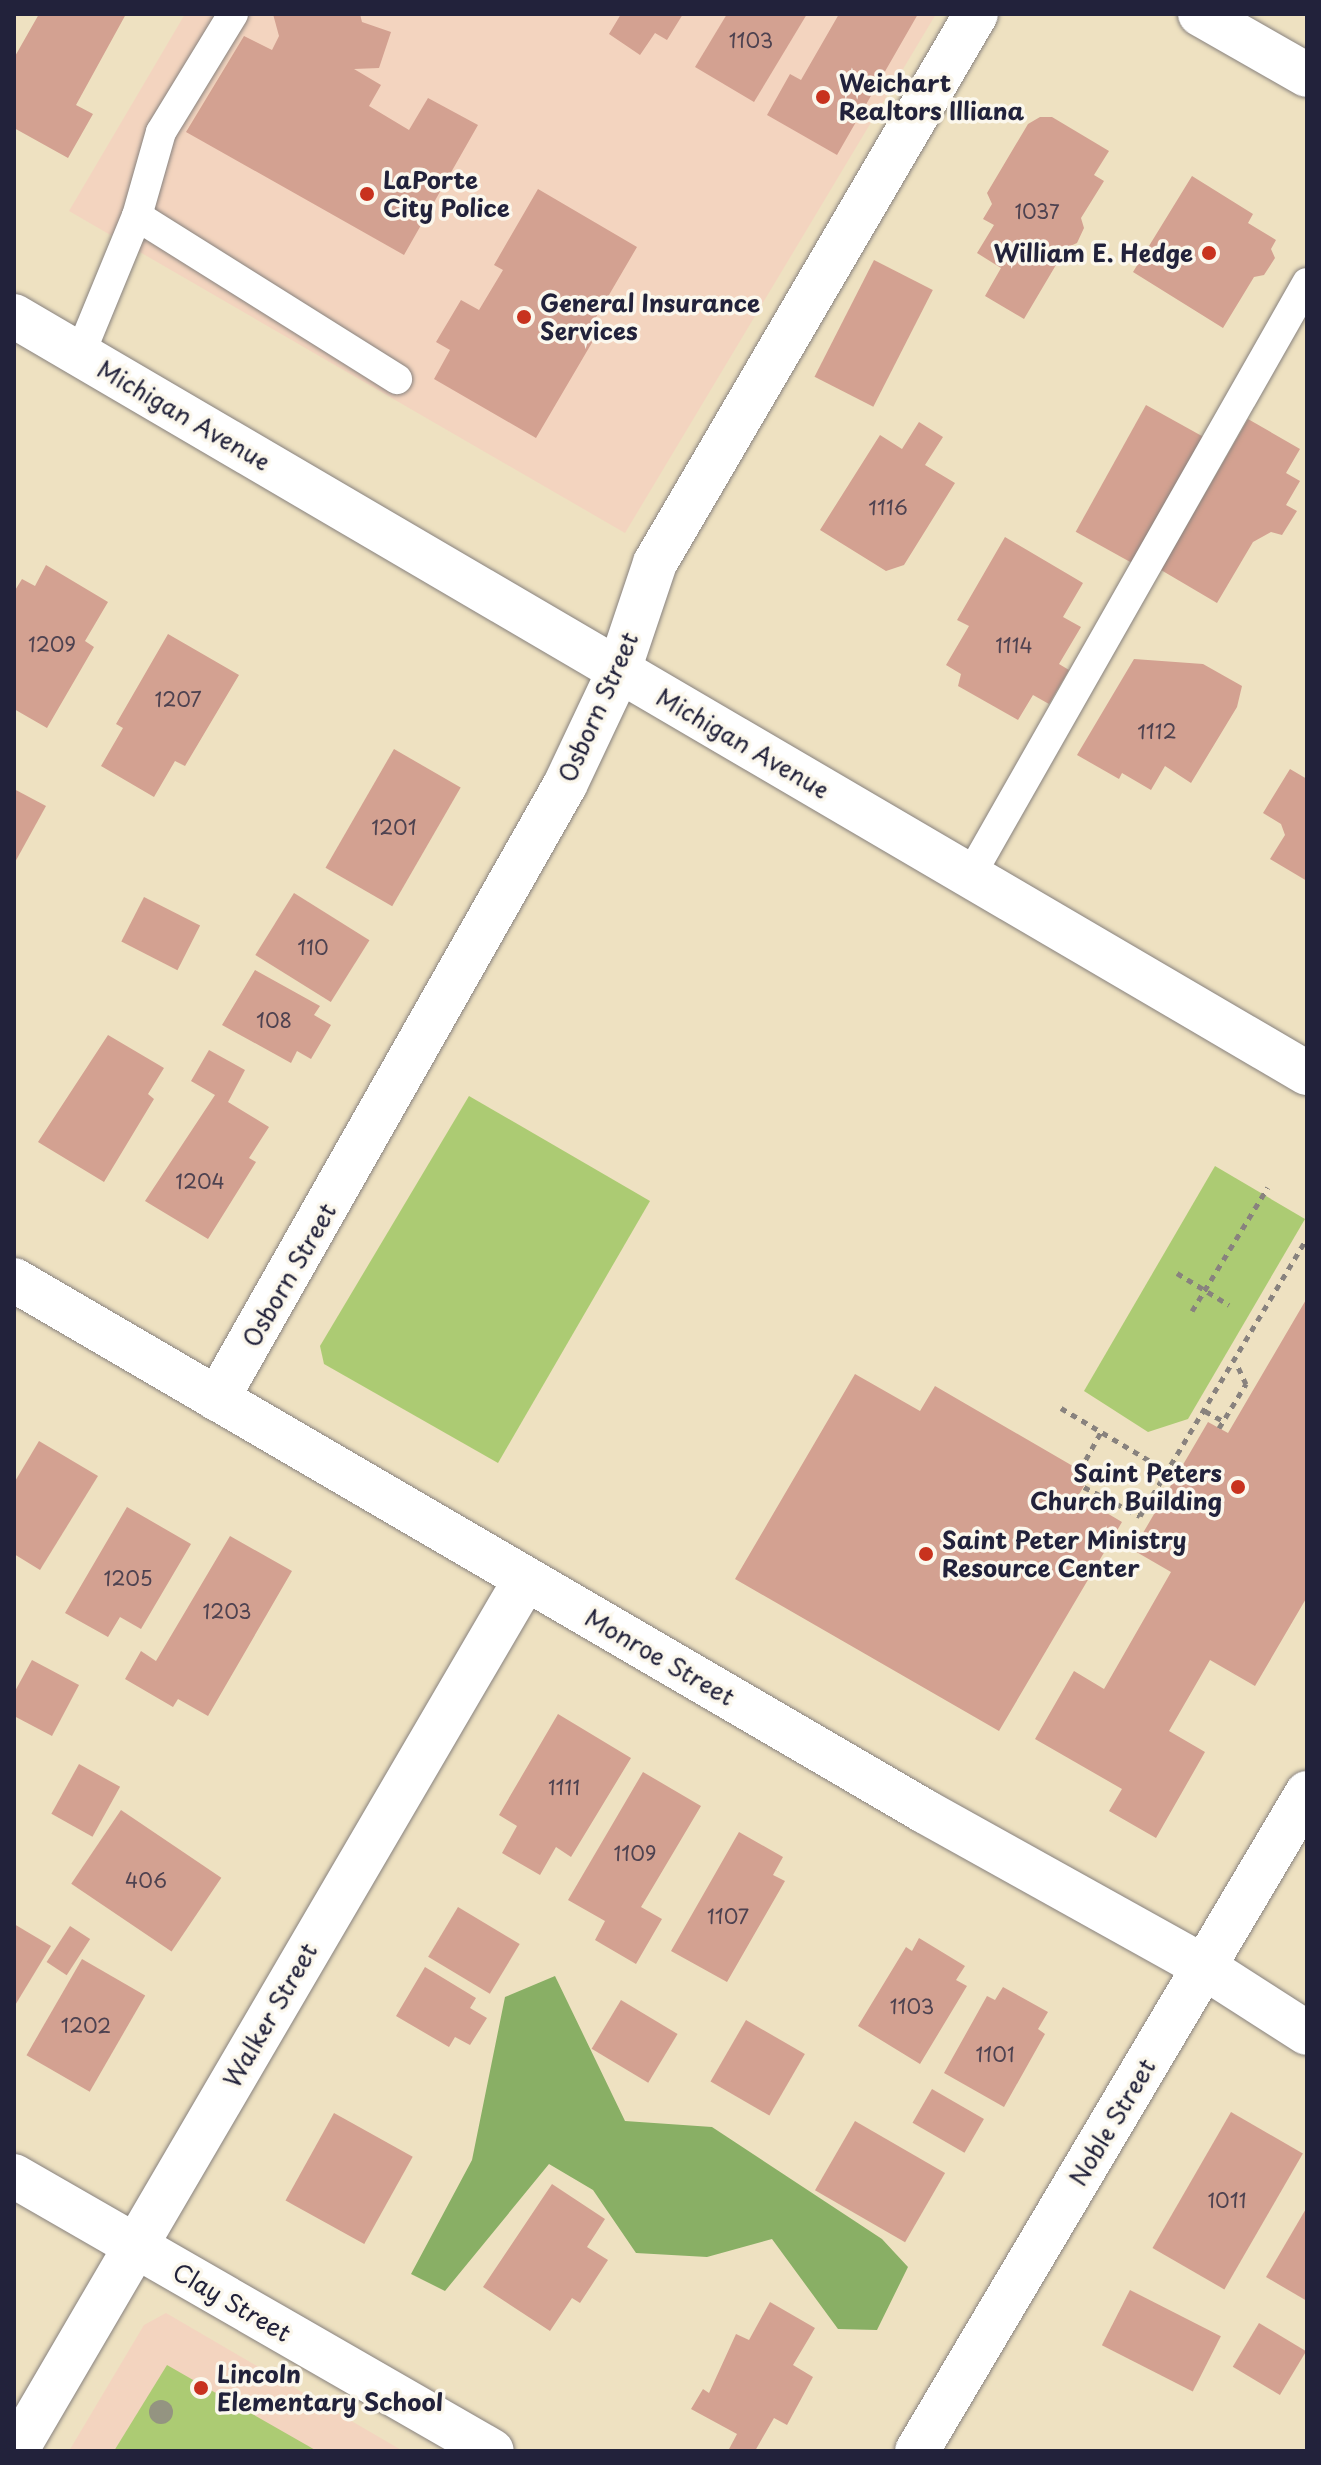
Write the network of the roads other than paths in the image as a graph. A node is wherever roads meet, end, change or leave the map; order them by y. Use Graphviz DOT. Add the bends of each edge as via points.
graph roads {
  1 [pos="233,14"];
  2 [pos="976,14"];
  3 [pos="1200,14"];
  4 [pos="1307,75"];
  5 [pos="137,216"];
  6 [pos="1307,283"];
  7 [pos="14,316"];
  8 [pos="80,354"];
  9 [pos="397,379"];
  10 [pos="618,673"];
  11 [pos="970,876"];
  12 [pos="1307,1073"];
  13 [pos="14,1280"];
  14 [pos="217,1399"];
  15 [pos="525,1580"];
  16 [pos="1307,1793"];
  17 [pos="1204,1967"];
  18 [pos="1307,2033"];
  19 [pos="14,2176"];
  20 [pos="134,2246"];
  21 [pos="16,2451"];
  22 [pos="492,2451"];
  23 [pos="917,2451"];
  1 -- 5 [label="lane" via="161,132"];
  2 -- 10 [label="street, Osborn Street" via="655,563"];
  3 -- 4 [label="street"];
  5 -- 8 [label="lane"];
  5 -- 9 [label="lane"];
  6 -- 11 [label="lane"];
  7 -- 8 [label="street, Michigan Avenue"];
  8 -- 10 [label="street, Michigan Avenue"];
  10 -- 11 [label="street, Michigan Avenue"];
  10 -- 14 [label="street, Osborn Street" via="565,785 453,989"];
  11 -- 12 [label="street, Michigan Avenue"];
  13 -- 14 [label="street, Monroe Street"];
  14 -- 15 [label="street, Monroe Street"];
  15 -- 17 [label="street, Monroe Street"];
  15 -- 20 [label="street, Walker Street"];
  16 -- 17 [label="street, Noble Street"];
  17 -- 18 [label="street, Monroe Street"];
  17 -- 23 [label="street, Noble Street"];
  19 -- 20 [label="street, Clay Street"];
  20 -- 21 [label="street, Walker Street"];
  20 -- 22 [label="street, Clay Street"];
}
